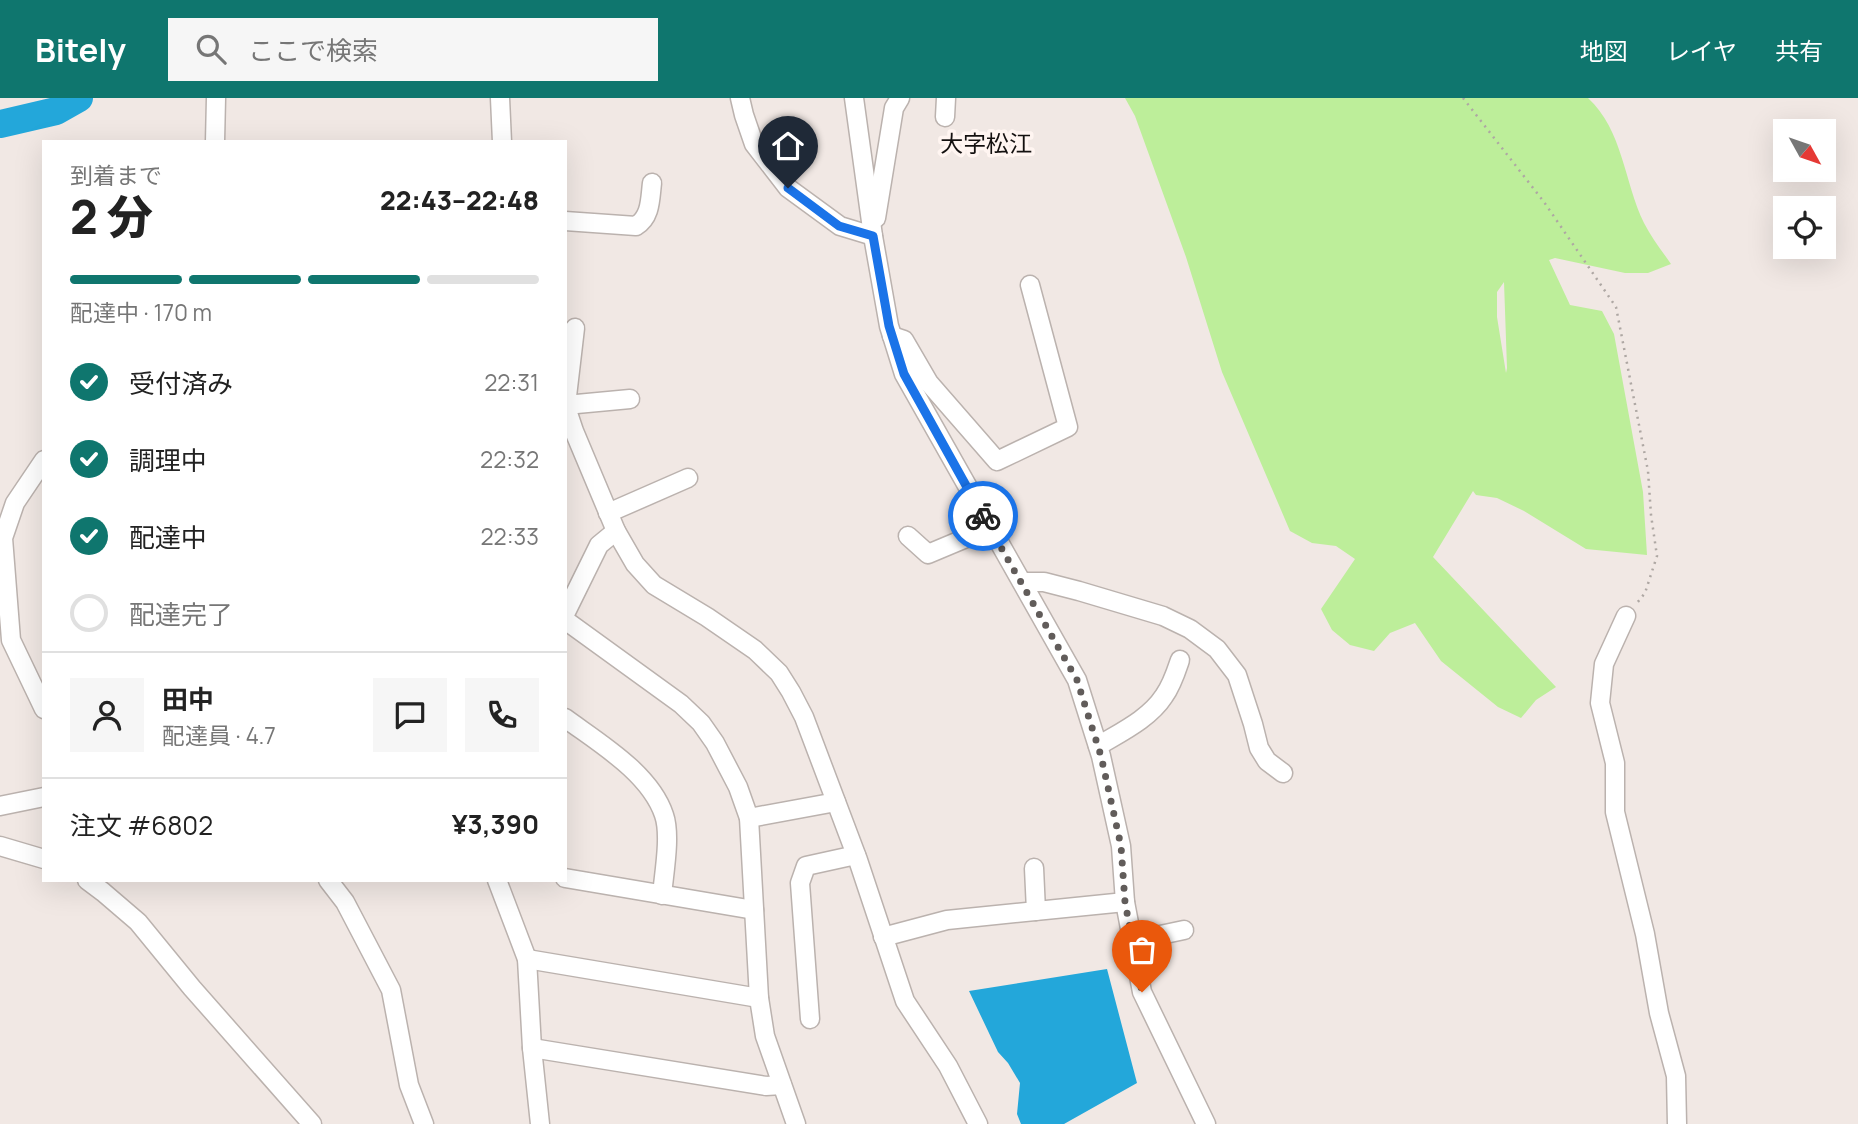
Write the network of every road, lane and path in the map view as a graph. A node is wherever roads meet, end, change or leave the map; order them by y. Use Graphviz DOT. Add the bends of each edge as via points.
graph roads {
  1 [pos="216,98"];
  2 [pos="500,98"];
  3 [pos="740,98"];
  4 [pos="854,98"];
  5 [pos="900,98"];
  6 [pos="946,98"];
  7 [pos="1463,98"];
  8 [pos="945,117"];
  9 [pos="215,140"];
  10 [pos="502,140"];
  11 [pos="652,183"];
  12 [pos="567,221"];
  13 [pos="873,236"];
  14 [pos="1031,285"];
  15 [pos="575,328"];
  16 [pos="892,336"];
  17 [pos="567,399"];
  18 [pos="630,399"];
  19 [pos="567,408"];
  20 [pos="567,415"];
  21 [pos="570,435"];
  22 [pos="42,463"];
  23 [pos="688,478"];
  24 [pos="608,513"];
  25 [pos="990,528"];
  26 [pos="616,531"];
  27 [pos="908,536"];
  28 [pos="1022,582"];
  29 [pos="567,610"];
  30 [pos="1626,616"];
  31 [pos="567,621"];
  32 [pos="1180,660"];
  33 [pos="42,705"];
  34 [pos="567,719"];
  35 [pos="1098,746"];
  36 [pos="1283,773"];
  37 [pos="42,797"];
  38 [pos="836,802"];
  39 [pos="0,806"];
  40 [pos="749,818"];
  41 [pos="0,846"];
  42 [pos="856,855"];
  43 [pos="42,858"];
  44 [pos="1034,868"];
  45 [pos="567,878"];
  46 [pos="90,882"];
  47 [pos="330,882"];
  48 [pos="498,882"];
  49 [pos="662,895"];
  50 [pos="1125,902"];
  51 [pos="754,910"];
  52 [pos="1036,911"];
  53 [pos="1184,930"];
  54 [pos="883,937"];
  55 [pos="1132,941"];
  56 [pos="527,959"];
  57 [pos="759,998"];
  58 [pos="810,1019"];
  59 [pos="531,1048"];
  60 [pos="782,1085"];
  61 [pos="312,1124"];
  62 [pos="424,1124"];
  63 [pos="540,1124"];
  64 [pos="796,1124"];
  65 [pos="978,1124"];
  66 [pos="1206,1124"];
  67 [pos="1676,1124"];
  1 -- 9 [label="street"];
  2 -- 10 [label="street"];
  3 -- 13 [label="street" via="754,144 788,188 839,226"];
  4 -- 13 [label="street"];
  5 -- 13 [label="street" via="894,108"];
  6 -- 8 [label="street"];
  7 -- 30 [label="path" via="1545,202 1616,307 1648,471 1657,556 1645,593"];
  11 -- 12 [label="street" via="647,214 636,226"];
  13 -- 16 [label="street"];
  14 -- 16 [label="street" via="1068,427 997,461 929,383 904,340"];
  15 -- 17 [label="street"];
  16 -- 25 [label="street" via="904,374"];
  18 -- 19 [label="street"];
  20 -- 21 [label="street"];
  21 -- 24 [label="street"];
  22 -- 33 [label="street" via="15,503 3,538 11,640"];
  23 -- 24 [label="street"];
  24 -- 26 [label="street"];
  25 -- 27 [label="street" via="928,554"];
  25 -- 28 [label="street"];
  26 -- 29 [label="street" via="599,545"];
  26 -- 38 [label="street" via="654,585 755,650 779,673 804,717"];
  28 -- 35 [label="street" via="1077,680"];
  28 -- 36 [label="street" via="1079,591 1163,616 1190,629 1217,649 1237,675 1259,748"];
  30 -- 67 [label="street" via="1604,664 1600,703 1615,763 1615,812 1676,1076"];
  31 -- 40 [label="street" via="701,723 738,787"];
  32 -- 35 [label="street" via="1164,698 1133,725"];
  34 -- 49 [label="street" via="630,766 655,798 664,815 667,844"];
  35 -- 50 [label="street" via="1121,846"];
  37 -- 39 [label="street"];
  38 -- 40 [label="street"];
  38 -- 42 [label="street"];
  40 -- 51 [label="street"];
  41 -- 43 [label="street"];
  42 -- 54 [label="street"];
  42 -- 58 [label="street" via="806,866 800,883"];
  44 -- 52 [label="street"];
  45 -- 49 [label="street"];
  46 -- 61 [label="street" via="138,922"];
  47 -- 62 [label="street" via="345,902 391,990 409,1084"];
  48 -- 56 [label="street"];
  49 -- 51 [label="street"];
  50 -- 52 [label="street"];
  50 -- 55 [label="street"];
  51 -- 57 [label="street"];
  52 -- 54 [label="street" via="947,920"];
  53 -- 55 [label="street"];
  54 -- 65 [label="street" via="905,1001 948,1066"];
  55 -- 66 [label="street" via="1142,992"];
  56 -- 57 [label="street"];
  56 -- 59 [label="street"];
  57 -- 60 [label="street" via="765,1036"];
  59 -- 60 [label="street"];
  59 -- 63 [label="street"];
  60 -- 64 [label="street"];
}
